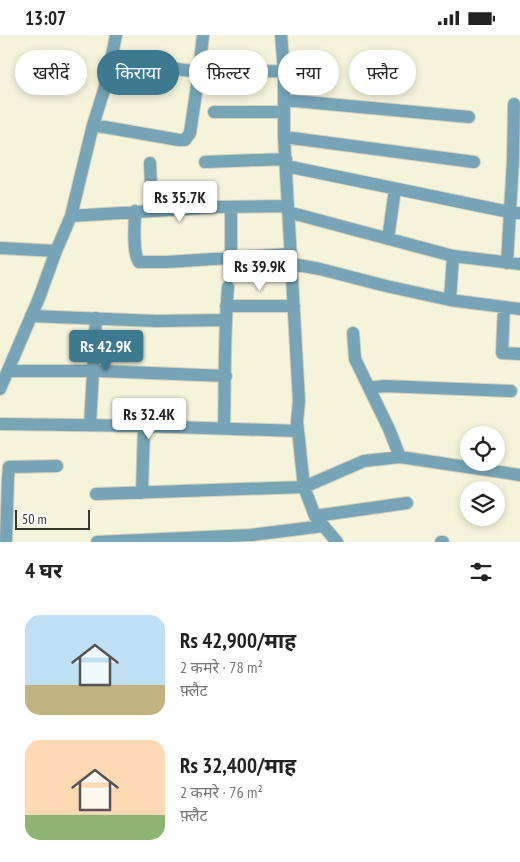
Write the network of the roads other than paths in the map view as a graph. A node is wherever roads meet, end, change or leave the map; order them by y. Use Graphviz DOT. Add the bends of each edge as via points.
graph roads {
  1 [pos="116,35"];
  2 [pos="203,35"];
  3 [pos="281,35"];
  4 [pos="113,50"];
  5 [pos="201,50"];
  6 [pos="282,50"];
  7 [pos="102,95"];
  8 [pos="196,95"];
  9 [pos="284,95"];
  10 [pos="514,104"];
  11 [pos="284,106"];
  12 [pos="214,113"];
  13 [pos="469,117"];
  14 [pos="93,125"];
  15 [pos="284,137"];
  16 [pos="517,161"];
  17 [pos="205,162"];
  18 [pos="286,162"];
  19 [pos="474,162"];
  20 [pos="150,163"];
  21 [pos="395,189"];
  22 [pos="231,207"];
  23 [pos="288,209"];
  24 [pos="135,211"];
  25 [pos="152,211"];
  26 [pos="515,213"];
  27 [pos="71,216"];
  28 [pos="388,239"];
  29 [pos="0,248"];
  30 [pos="56,251"];
  31 [pos="453,255"];
  32 [pos="230,257"];
  33 [pos="291,259"];
  34 [pos="507,263"];
  35 [pos="520,264"];
  36 [pos="228,287"];
  37 [pos="450,300"];
  38 [pos="226,306"];
  39 [pos="294,306"];
  40 [pos="504,307"];
  41 [pos="520,309"];
  42 [pos="31,316"];
  43 [pos="96,318"];
  44 [pos="225,320"];
  45 [pos="353,333"];
  46 [pos="520,355"];
  47 [pos="8,371"];
  48 [pos="93,371"];
  49 [pos="226,375"];
  50 [pos="370,388"];
  51 [pos="0,389"];
  52 [pos="511,391"];
  53 [pos="0,424"];
  54 [pos="90,425"];
  55 [pos="144,426"];
  56 [pos="224,429"];
  57 [pos="298,431"];
  58 [pos="400,457"];
  59 [pos="57,466"];
  60 [pos="520,475"];
  61 [pos="304,487"];
  62 [pos="142,493"];
  63 [pos="96,494"];
  64 [pos="407,503"];
  65 [pos="319,521"];
  66 [pos="6,542"];
  67 [pos="97,542"];
  68 [pos="337,542"];
  1 -- 4 [label="street"];
  2 -- 5 [label="street"];
  3 -- 6 [label="street"];
  7 -- 14 [label="street"];
  8 -- 14 [label="street" via="190,133 185,140"];
  9 -- 11 [label="street"];
  10 -- 16 [label="street"];
  11 -- 12 [label="street"];
  11 -- 13 [label="street"];
  11 -- 15 [label="street"];
  14 -- 27 [label="street"];
  15 -- 18 [label="street"];
  15 -- 19 [label="street"];
  16 -- 26 [label="street"];
  17 -- 18 [label="street"];
  18 -- 21 [label="street"];
  18 -- 23 [label="street"];
  20 -- 25 [label="street"];
  21 -- 26 [label="street"];
  21 -- 28 [label="street"];
  22 -- 23 [label="street"];
  22 -- 25 [label="street"];
  22 -- 32 [label="street"];
  23 -- 28 [label="street"];
  23 -- 33 [label="street"];
  24 -- 25 [label="street"];
  24 -- 27 [label="street"];
  24 -- 32 [label="street" via="139,262"];
  26 -- 34 [label="street"];
  27 -- 30 [label="street"];
  28 -- 31 [label="street"];
  29 -- 30 [label="street"];
  30 -- 42 [label="street"];
  31 -- 34 [label="street"];
  31 -- 37 [label="street"];
  32 -- 33 [label="street"];
  33 -- 37 [label="street"];
  33 -- 39 [label="street"];
  34 -- 35 [label="street"];
  36 -- 38 [label="street"];
  37 -- 40 [label="street"];
  38 -- 39 [label="street"];
  38 -- 44 [label="street"];
  39 -- 57 [label="street"];
  40 -- 41 [label="street"];
  40 -- 46 [label="street" via="502,353"];
  42 -- 43 [label="street"];
  42 -- 47 [label="street"];
  43 -- 44 [label="street"];
  43 -- 48 [label="street"];
  44 -- 49 [label="street"];
  45 -- 50 [label="street" via="355,359"];
  47 -- 48 [label="street"];
  47 -- 51 [label="street"];
  48 -- 49 [label="street"];
  48 -- 54 [label="street"];
  49 -- 56 [label="street"];
  50 -- 52 [label="street"];
  50 -- 58 [label="street"];
  53 -- 54 [label="street"];
  54 -- 55 [label="street"];
  55 -- 56 [label="street"];
  55 -- 62 [label="street"];
  56 -- 57 [label="street"];
  57 -- 61 [label="street"];
  58 -- 60 [label="street"];
  58 -- 61 [label="street" via="364,461"];
  59 -- 66 [label="street" via="10,467"];
  61 -- 62 [label="street"];
  61 -- 65 [label="street"];
  62 -- 63 [label="street"];
  64 -- 65 [label="street"];
  65 -- 67 [label="street" via="251,535"];
  65 -- 68 [label="street"];
}
